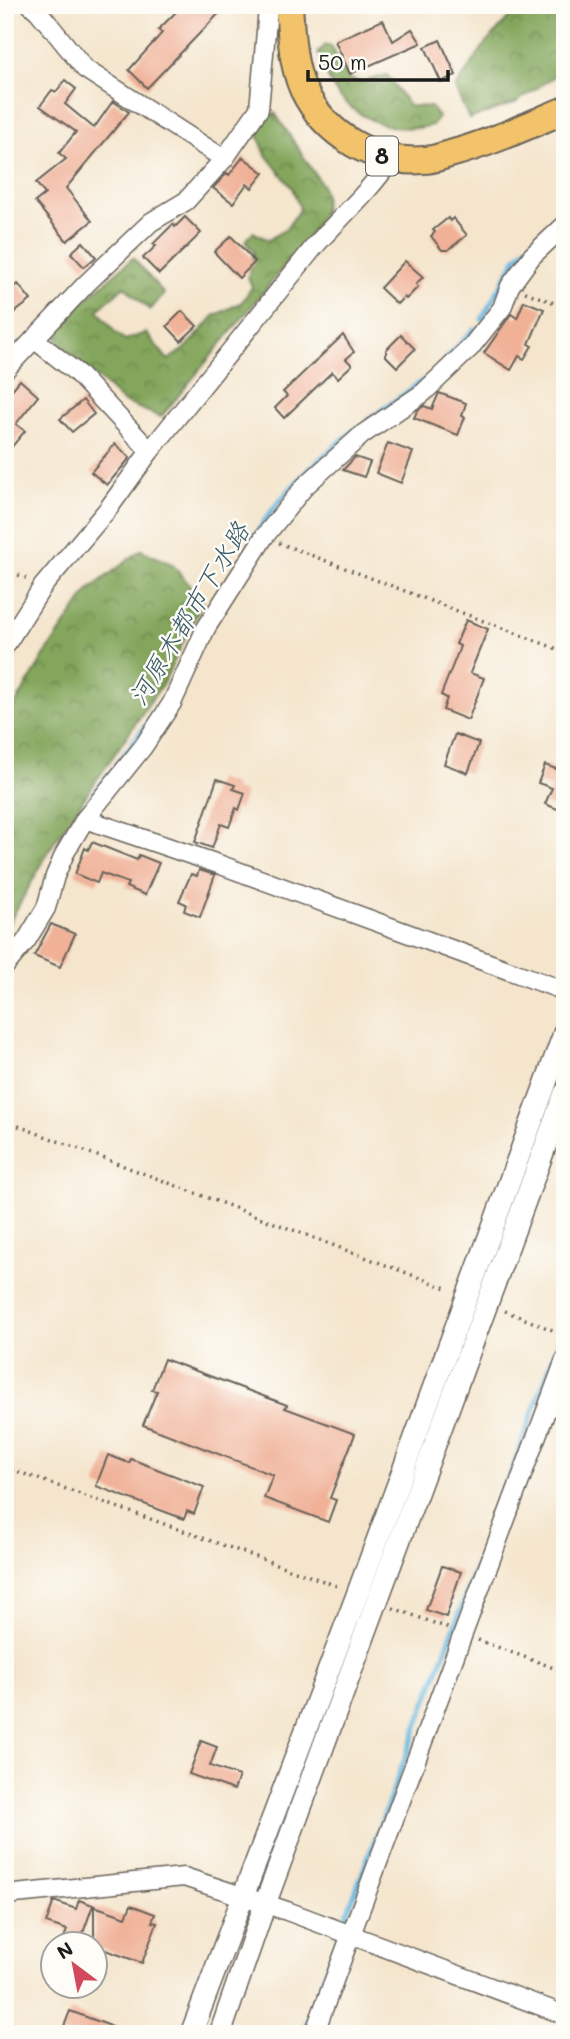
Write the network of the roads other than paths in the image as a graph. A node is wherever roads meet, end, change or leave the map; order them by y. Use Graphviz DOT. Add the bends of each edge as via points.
graph roads {
  1 [pos="271,5"];
  2 [pos="289,5"];
  3 [pos="36,7"];
  4 [pos="565,110"];
  5 [pos="224,159"];
  6 [pos="391,159"];
  7 [pos="565,225"];
  8 [pos="34,339"];
  9 [pos="5,370"];
  10 [pos="150,451"];
  11 [pos="5,646"];
  12 [pos="85,819"];
  13 [pos="5,966"];
  14 [pos="565,991"];
  15 [pos="565,1031"];
  16 [pos="565,1093"];
  17 [pos="565,1360"];
  18 [pos="5,1895"];
  19 [pos="241,1896"];
  20 [pos="265,1904"];
  21 [pos="351,1936"];
  22 [pos="565,2015"];
  23 [pos="191,2034"];
  24 [pos="220,2034"];
  25 [pos="314,2034"];
  1 -- 5 [label="street" via="259,109"];
  2 -- 6 [label="main road, 8" via="303,89 326,123 358,148"];
  3 -- 5 [label="street" via="85,69"];
  4 -- 6 [label="main road, 8" via="480,146 426,160"];
  5 -- 8 [label="street" via="186,201 150,222"];
  6 -- 10 [label="street" via="378,179 313,247"];
  7 -- 12 [label="street" via="532,256 510,286 502,308 470,348 423,393 363,434 305,486 264,537 206,628 172,703 143,747"];
  8 -- 9 [label="street"];
  8 -- 10 [label="street" via="76,373"];
  10 -- 11 [label="street" via="43,586"];
  12 -- 13 [label="street" via="65,853 46,908"];
  12 -- 14 [label="street"];
  15 -- 19 [label="street"];
  16 -- 20 [label="street"];
  17 -- 21 [label="street"];
  18 -- 19 [label="street" via="184,1877"];
  19 -- 20 [label="street"];
  19 -- 23 [label="street"];
  20 -- 21 [label="street"];
  20 -- 24 [label="street"];
  21 -- 22 [label="street"];
  21 -- 25 [label="street"];
}
